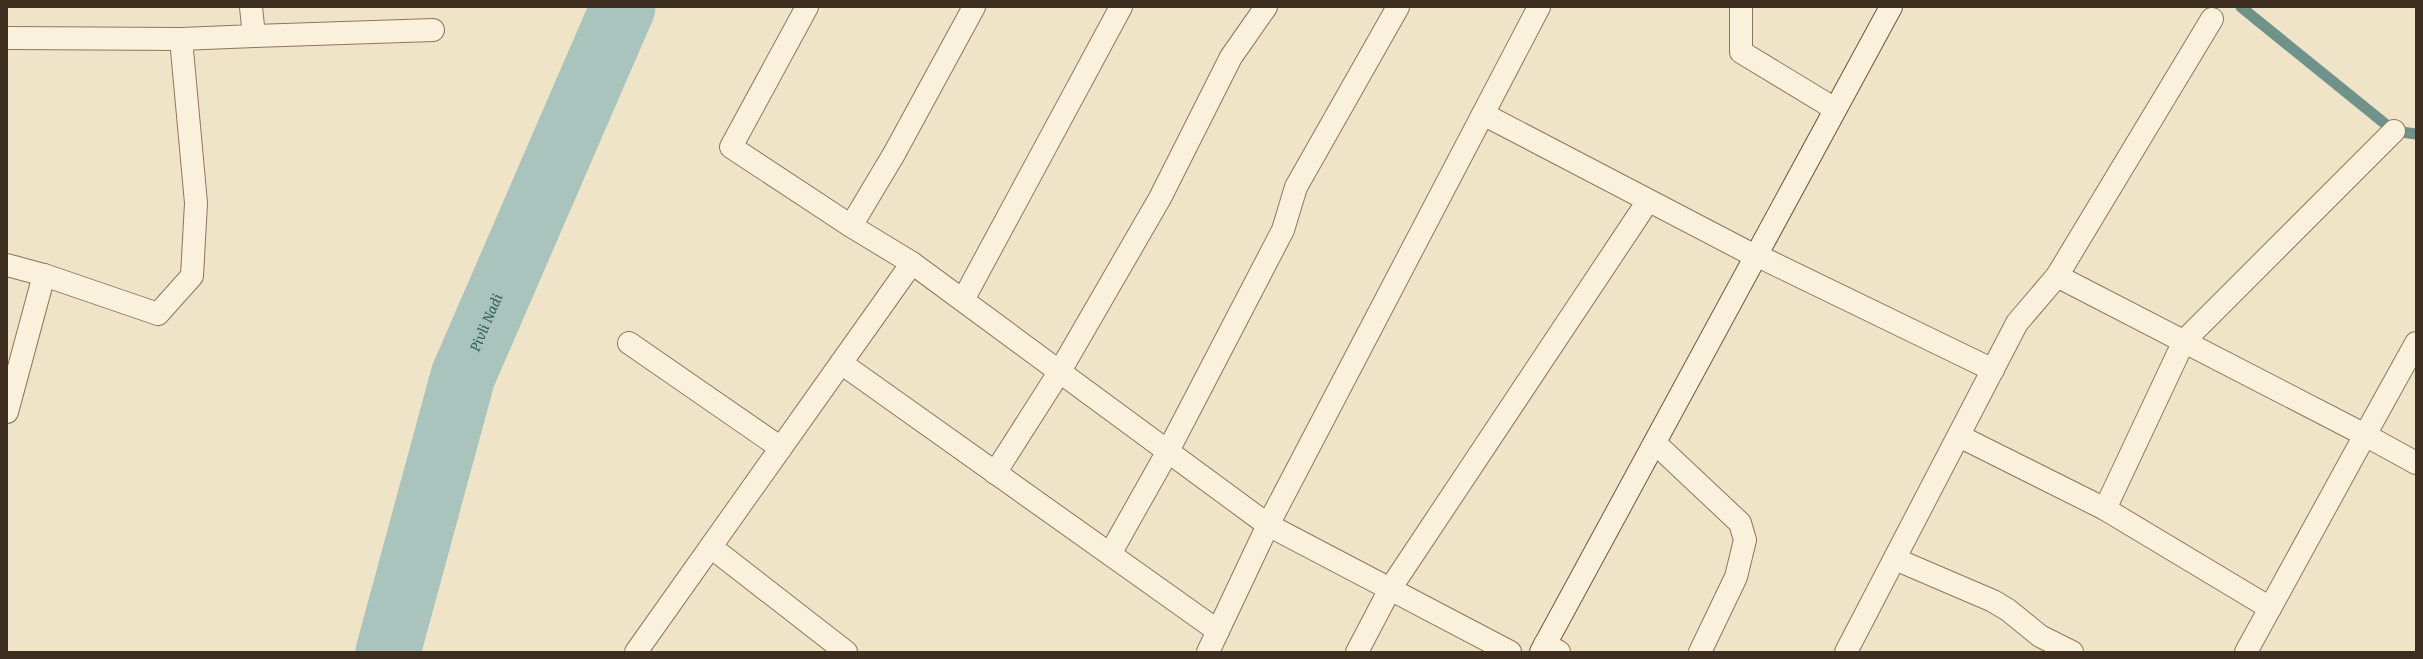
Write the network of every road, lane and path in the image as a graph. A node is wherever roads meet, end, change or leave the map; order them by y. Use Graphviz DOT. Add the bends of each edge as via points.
graph roads {
  1 [pos="251,7"];
  2 [pos="807,7"];
  3 [pos="974,7"];
  4 [pos="1121,7"];
  5 [pos="1266,7"];
  6 [pos="1398,7"];
  7 [pos="1741,7"];
  8 [pos="1891,7"];
  9 [pos="1537,8"];
  10 [pos="2212,19"];
  11 [pos="433,30"];
  12 [pos="254,36"];
  13 [pos="7,38"];
  14 [pos="181,39"];
  15 [pos="1836,110"];
  16 [pos="1483,114"];
  17 [pos="2394,131"];
  18 [pos="1648,201"];
  19 [pos="851,226"];
  20 [pos="1755,256"];
  21 [pos="912,263"];
  22 [pos="7,265"];
  23 [pos="44,275"];
  24 [pos="2056,276"];
  25 [pos="963,300"];
  26 [pos="2184,342"];
  27 [pos="629,343"];
  28 [pos="2416,343"];
  29 [pos="841,363"];
  30 [pos="1993,370"];
  31 [pos="1060,371"];
  32 [pos="7,412"];
  33 [pos="2365,435"];
  34 [pos="1959,436"];
  35 [pos="1655,443"];
  36 [pos="781,448"];
  37 [pos="1168,452"];
  38 [pos="2416,463"];
  39 [pos="995,473"];
  40 [pos="2105,509"];
  41 [pos="1268,525"];
  42 [pos="711,547"];
  43 [pos="1110,554"];
  44 [pos="1895,559"];
  45 [pos="1390,589"];
  46 [pos="2270,608"];
  47 [pos="1218,631"];
  48 [pos="1548,649"];
  49 [pos="636,652"];
  50 [pos="846,652"];
  51 [pos="1208,652"];
  52 [pos="1357,652"];
  53 [pos="1510,652"];
  54 [pos="1700,652"];
  55 [pos="1846,652"];
  56 [pos="2072,652"];
  57 [pos="2246,652"];
  1 -- 12 [label="street"];
  2 -- 19 [label="street" via="731,147"];
  3 -- 19 [label="street" via="894,154"];
  4 -- 25 [label="street"];
  5 -- 31 [label="street" via="1230,57 1160,198"];
  6 -- 37 [label="street" via="1296,187 1283,230"];
  7 -- 15 [label="street" via="1741,52"];
  8 -- 15 [label="street"];
  9 -- 16 [label="street"];
  10 -- 24 [label="street"];
  11 -- 12 [label="street"];
  12 -- 14 [label="street"];
  13 -- 14 [label="street"];
  14 -- 23 [label="street" via="196,202 192,276 158,314"];
  15 -- 20 [label="street"];
  16 -- 18 [label="street"];
  16 -- 41 [label="street"];
  17 -- 26 [label="street"];
  18 -- 20 [label="street"];
  18 -- 45 [label="street"];
  19 -- 21 [label="street"];
  20 -- 30 [label="street"];
  20 -- 35 [label="street"];
  21 -- 25 [label="street"];
  21 -- 29 [label="street"];
  22 -- 23 [label="street"];
  23 -- 32 [label="street"];
  24 -- 26 [label="street"];
  24 -- 30 [label="street" via="2017,323"];
  25 -- 31 [label="street"];
  26 -- 33 [label="street"];
  26 -- 40 [label="street"];
  27 -- 36 [label="street"];
  28 -- 33 [label="street"];
  29 -- 36 [label="street"];
  29 -- 39 [label="street"];
  30 -- 34 [label="street"];
  31 -- 37 [label="street"];
  31 -- 39 [label="street"];
  33 -- 38 [label="street"];
  33 -- 46 [label="street"];
  34 -- 40 [label="street"];
  34 -- 44 [label="street"];
  35 -- 48 [label="street"];
  35 -- 54 [label="street" via="1740,523 1744,540 1736,577"];
  36 -- 42 [label="street"];
  37 -- 41 [label="street"];
  37 -- 43 [label="street"];
  39 -- 43 [label="street"];
  40 -- 46 [label="street"];
  41 -- 45 [label="street"];
  41 -- 47 [label="street"];
  42 -- 49 [label="street"];
  42 -- 50 [label="street"];
  43 -- 47 [label="street"];
  44 -- 55 [label="street"];
  44 -- 56 [label="street" via="1993,601 2040,636"];
  45 -- 52 [label="street"];
  45 -- 53 [label="street"];
  46 -- 57 [label="street"];
  47 -- 51 [label="street"];
}
